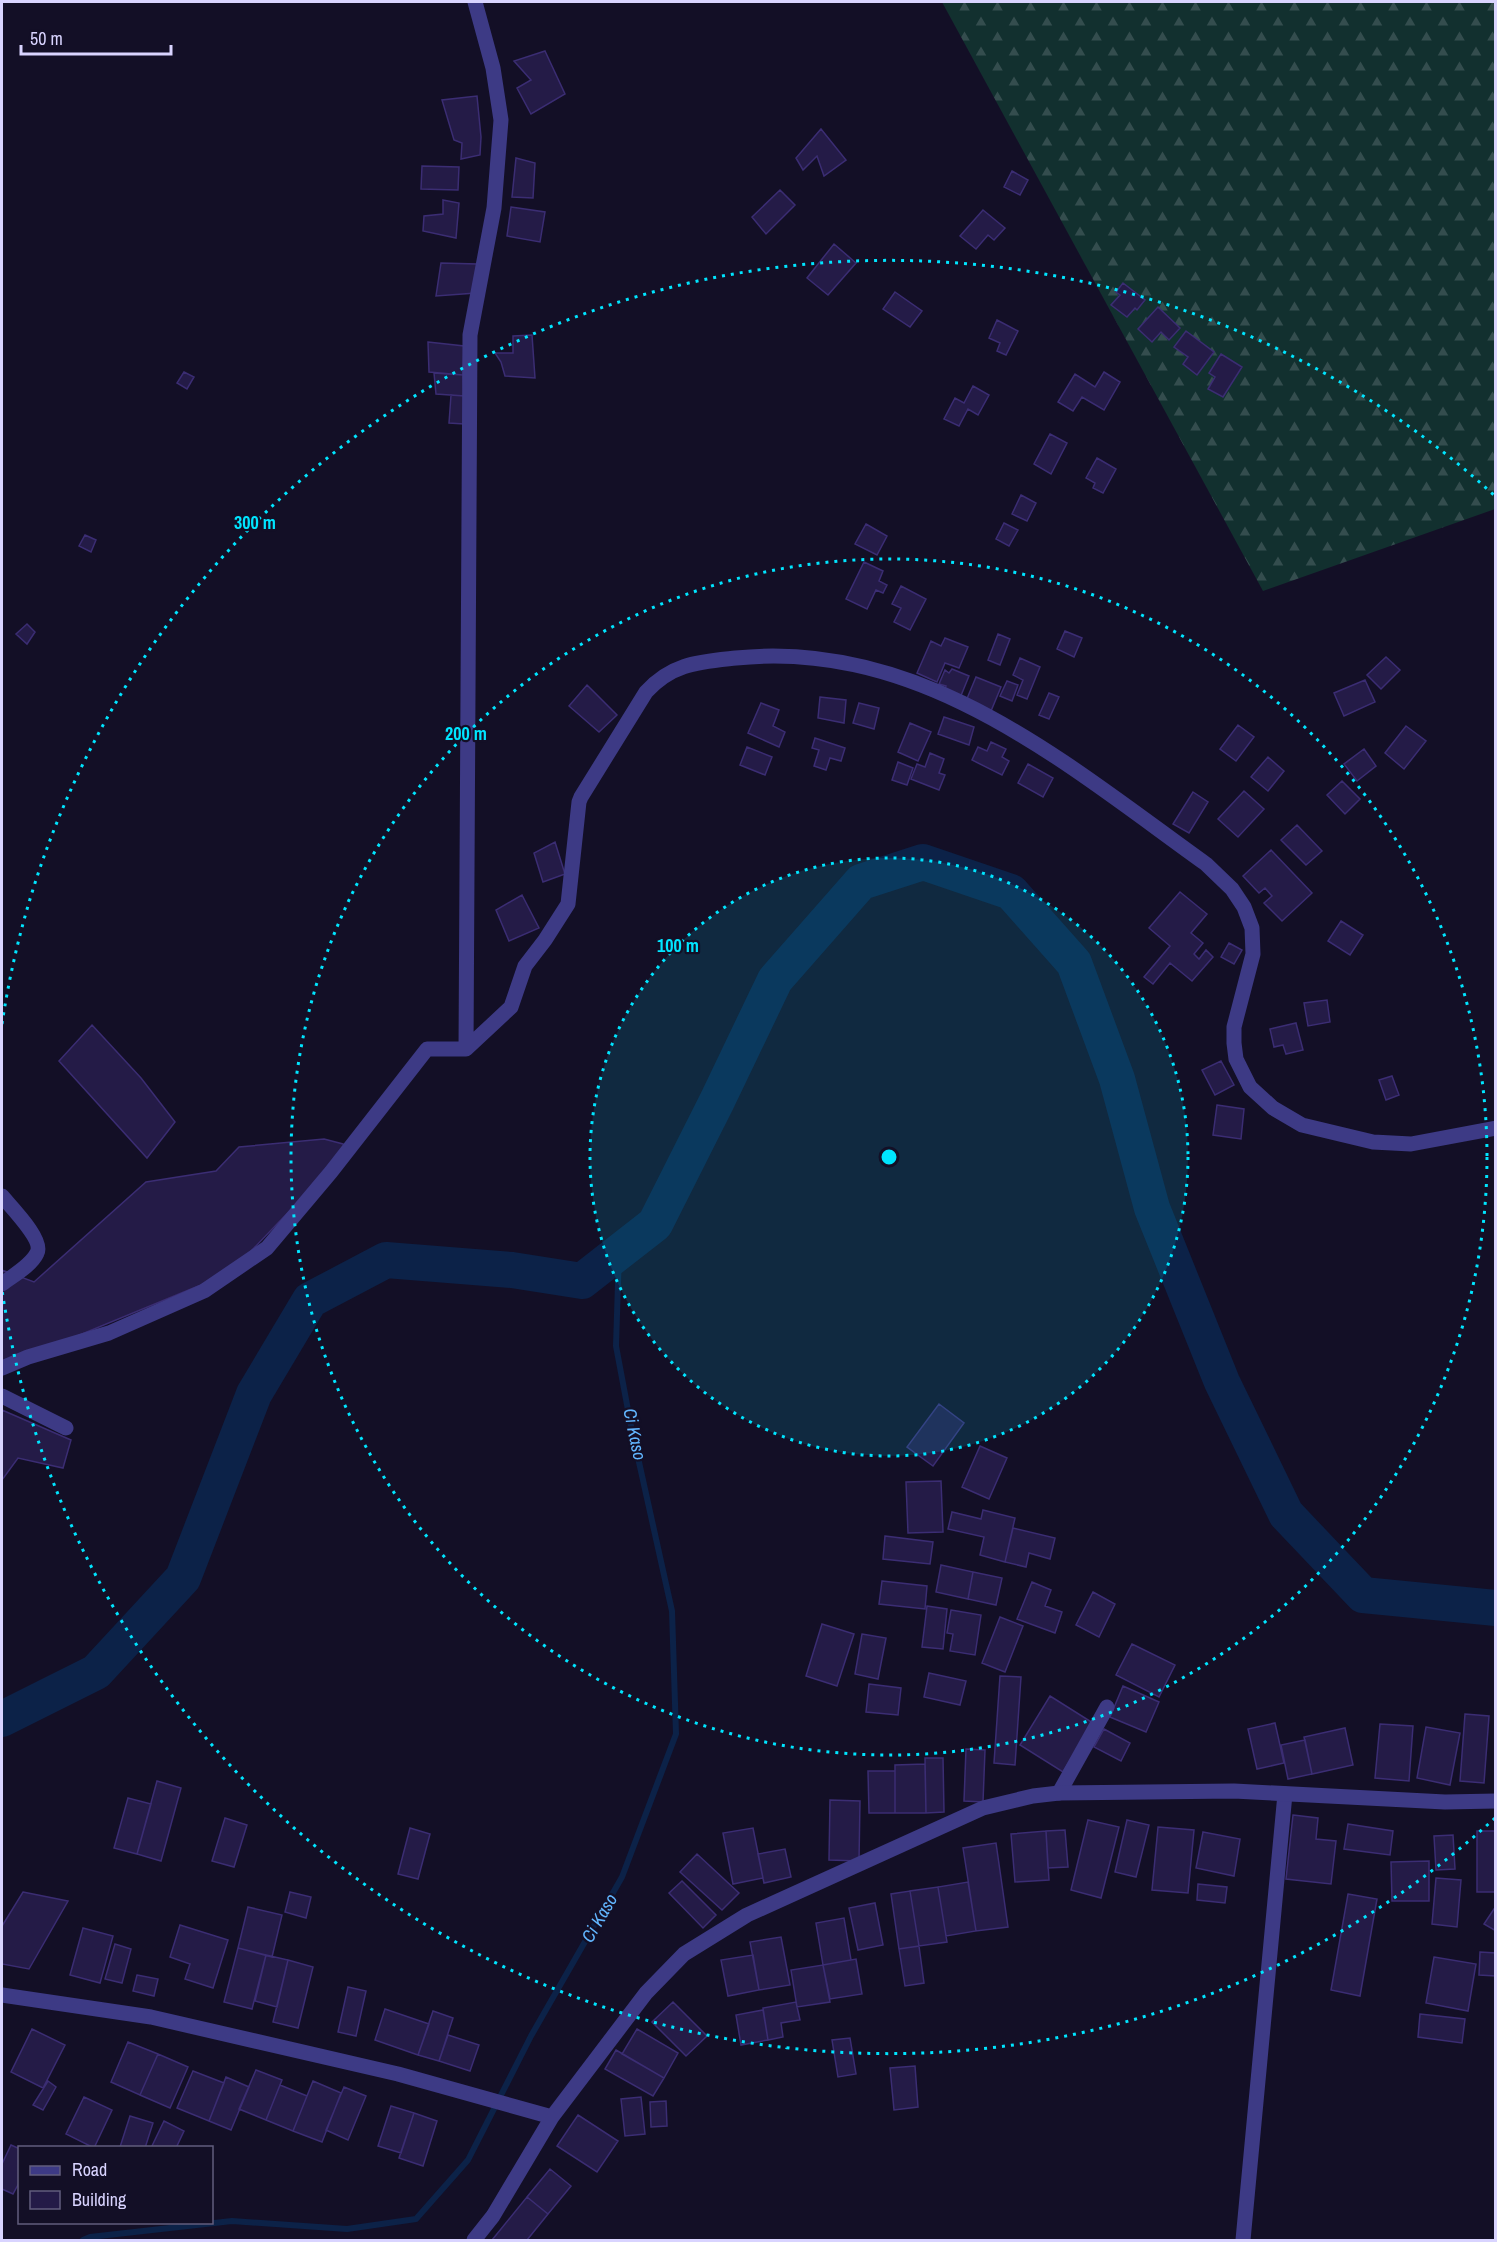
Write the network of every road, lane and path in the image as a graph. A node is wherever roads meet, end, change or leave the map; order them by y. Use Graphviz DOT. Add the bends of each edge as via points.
graph roads {
  1 [pos="475,2"];
  2 [pos="466,1049"];
  3 [pos="1496,1128"];
  4 [pos="2,1196"];
  5 [pos="2,1284"];
  6 [pos="2,1368"];
  7 [pos="2,1396"];
  8 [pos="66,1428"];
  9 [pos="1107,1707"];
  10 [pos="1059,1793"];
  11 [pos="1285,1794"];
  12 [pos="1496,1801"];
  13 [pos="2,1995"];
  14 [pos="552,2117"];
  15 [pos="474,2241"];
  16 [pos="1244,2241"];
  1 -- 2 [label="street" via="493,68 501,120 494,208 470,335"];
  2 -- 3 [label="street" via="511,1007 525,966 568,904 579,802 646,692 658,679 701,662 755,656 808,657 872,668 927,686 984,713 1077,771 1206,864 1232,889 1252,928 1253,954 1234,1027 1236,1059 1250,1087 1273,1108 1302,1125 1373,1142 1411,1144"];
  2 -- 6 [label="street" via="427,1049 267,1248 204,1291 110,1333"];
  4 -- 5 [label="street" via="33,1234 39,1251"];
  7 -- 8 [label="street"];
  9 -- 10 [label="street"];
  10 -- 11 [label="street"];
  10 -- 14 [label="street" via="983,1808 747,1915 684,1954 646,1993"];
  11 -- 12 [label="street"];
  11 -- 16 [label="street"];
  13 -- 14 [label="street" via="151,2017 398,2074"];
  14 -- 15 [label="street" via="494,2216"];
}
